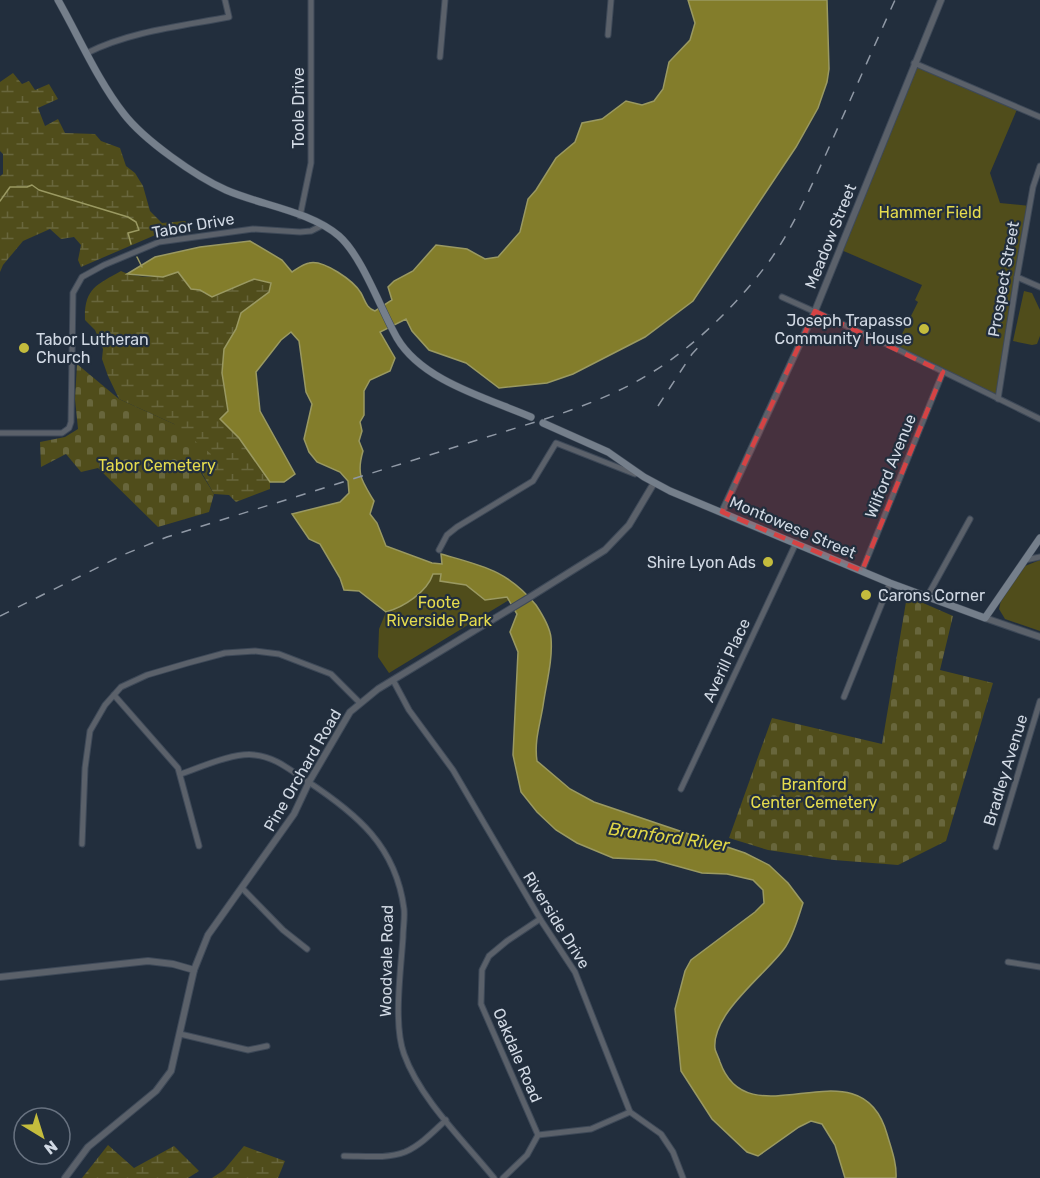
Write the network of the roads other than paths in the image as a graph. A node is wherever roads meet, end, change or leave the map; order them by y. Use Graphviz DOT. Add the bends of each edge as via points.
graph roads {
  1 [pos="58,0"];
  2 [pos="225,0"];
  3 [pos="311,0"];
  4 [pos="445,0"];
  5 [pos="612,0"];
  6 [pos="941,0"];
  7 [pos="608,35"];
  8 [pos="87,52"];
  9 [pos="440,57"];
  10 [pos="914,63"];
  11 [pos="1040,117"];
  12 [pos="1040,166"];
  13 [pos="300,216"];
  14 [pos="322,225"];
  15 [pos="1017,277"];
  16 [pos="1040,286"];
  17 [pos="782,297"];
  18 [pos="815,310"];
  19 [pos="943,372"];
  20 [pos="998,399"];
  21 [pos="531,417"];
  22 [pos="1040,419"];
  23 [pos="543,423"];
  24 [pos="0,433"];
  25 [pos="643,476"];
  26 [pos="654,483"];
  27 [pos="722,512"];
  28 [pos="970,519"];
  29 [pos="1040,538"];
  30 [pos="795,543"];
  31 [pos="439,550"];
  32 [pos="1040,557"];
  33 [pos="1025,560"];
  34 [pos="862,571"];
  35 [pos="890,583"];
  36 [pos="927,597"];
  37 [pos="985,618"];
  38 [pos="1040,637"];
  39 [pos="393,680"];
  40 [pos="114,695"];
  41 [pos="844,697"];
  42 [pos="1040,701"];
  43 [pos="360,703"];
  44 [pos="181,774"];
  45 [pos="309,782"];
  46 [pos="681,789"];
  47 [pos="82,844"];
  48 [pos="199,846"];
  49 [pos="996,847"];
  50 [pos="242,888"];
  51 [pos="540,919"];
  52 [pos="307,949"];
  53 [pos="1008,962"];
  54 [pos="1040,967"];
  55 [pos="194,970"];
  56 [pos="0,977"];
  57 [pos="180,1034"];
  58 [pos="267,1046"];
  59 [pos="630,1112"];
  60 [pos="446,1120"];
  61 [pos="538,1135"];
  62 [pos="344,1156"];
  63 [pos="65,1178"];
  64 [pos="494,1178"];
  65 [pos="503,1178"];
  66 [pos="683,1178"];
  1 -- 8 [label="main road"];
  2 -- 8 [label="street" via="229,17 147,33"];
  3 -- 13 [label="street, Toole Drive" via="311,163"];
  4 -- 9 [label="street"];
  5 -- 7 [label="street"];
  6 -- 10 [label="street, Meadow Street"];
  8 -- 13 [label="main road" via="125,115 152,141 226,190"];
  10 -- 11 [label="street"];
  10 -- 18 [label="street, Meadow Street"];
  12 -- 15 [label="street, Prospect Street"];
  13 -- 14 [label="main road"];
  14 -- 21 [label="main road" via="350,248 402,346 415,361 432,374"];
  14 -- 24 [label="street, Tabor Drive" via="311,231 253,229 159,242 82,278 73,293 69,428 62,433"];
  15 -- 16 [label="street"];
  15 -- 20 [label="street, Prospect Street"];
  17 -- 18 [label="street"];
  18 -- 19 [label="street"];
  18 -- 27 [label="street, Meadow Street"];
  19 -- 20 [label="street"];
  19 -- 34 [label="street, Wilford Avenue"];
  20 -- 22 [label="street"];
  23 -- 25 [label="main road, Montowese Street" via="608,452"];
  25 -- 26 [label="main road, Montowese Street"];
  25 -- 31 [label="street" via="556,443 533,481 457,527"];
  26 -- 27 [label="main road, Montowese Street"];
  26 -- 39 [label="street, Pine Orchard Road" via="639,511 605,550"];
  27 -- 30 [label="main road, Montowese Street"];
  28 -- 36 [label="street"];
  29 -- 33 [label="main road"];
  30 -- 34 [label="main road, Montowese Street"];
  30 -- 46 [label="street, Averill Place"];
  32 -- 33 [label="street"];
  33 -- 37 [label="main road"];
  34 -- 35 [label="main road, Montowese Street"];
  35 -- 36 [label="main road, Montowese Street"];
  35 -- 41 [label="street"];
  36 -- 37 [label="main road, Montowese Street"];
  37 -- 38 [label="street, Montowese Street"];
  39 -- 43 [label="street, Pine Orchard Road"];
  39 -- 51 [label="street, Riverside Drive" via="453,771"];
  40 -- 43 [label="street" via="121,687 147,675 225,653 255,651 279,654 331,674"];
  40 -- 44 [label="street"];
  40 -- 47 [label="street" via="90,731"];
  42 -- 49 [label="street, Bradley Avenue"];
  43 -- 45 [label="street, Pine Orchard Road" via="350,712"];
  44 -- 45 [label="street, Woodvale Road" via="252,754 273,758"];
  44 -- 48 [label="street"];
  45 -- 50 [label="street, Pine Orchard Road" via="294,814"];
  45 -- 60 [label="street, Woodvale Road" via="342,804 372,833 397,878 404,910 399,1031 404,1054 420,1087"];
  50 -- 52 [label="street"];
  50 -- 55 [label="street, Pine Orchard Road" via="208,935"];
  51 -- 59 [label="street, Riverside Drive" via="575,972"];
  51 -- 61 [label="street, Oakdale Road" via="489,956 482,970 482,1004"];
  53 -- 54 [label="street"];
  55 -- 56 [label="street" via="148,961"];
  55 -- 57 [label="street, Pine Orchard Road"];
  57 -- 58 [label="street" via="248,1050"];
  57 -- 63 [label="street, Pine Orchard Road" via="171,1071 156,1091 88,1147"];
  59 -- 61 [label="street" via="591,1130"];
  59 -- 66 [label="street" via="660,1134 673,1152"];
  60 -- 62 [label="street" via="404,1152"];
  60 -- 64 [label="street, Woodvale Road"];
  61 -- 65 [label="street" via="527,1155"];
}
